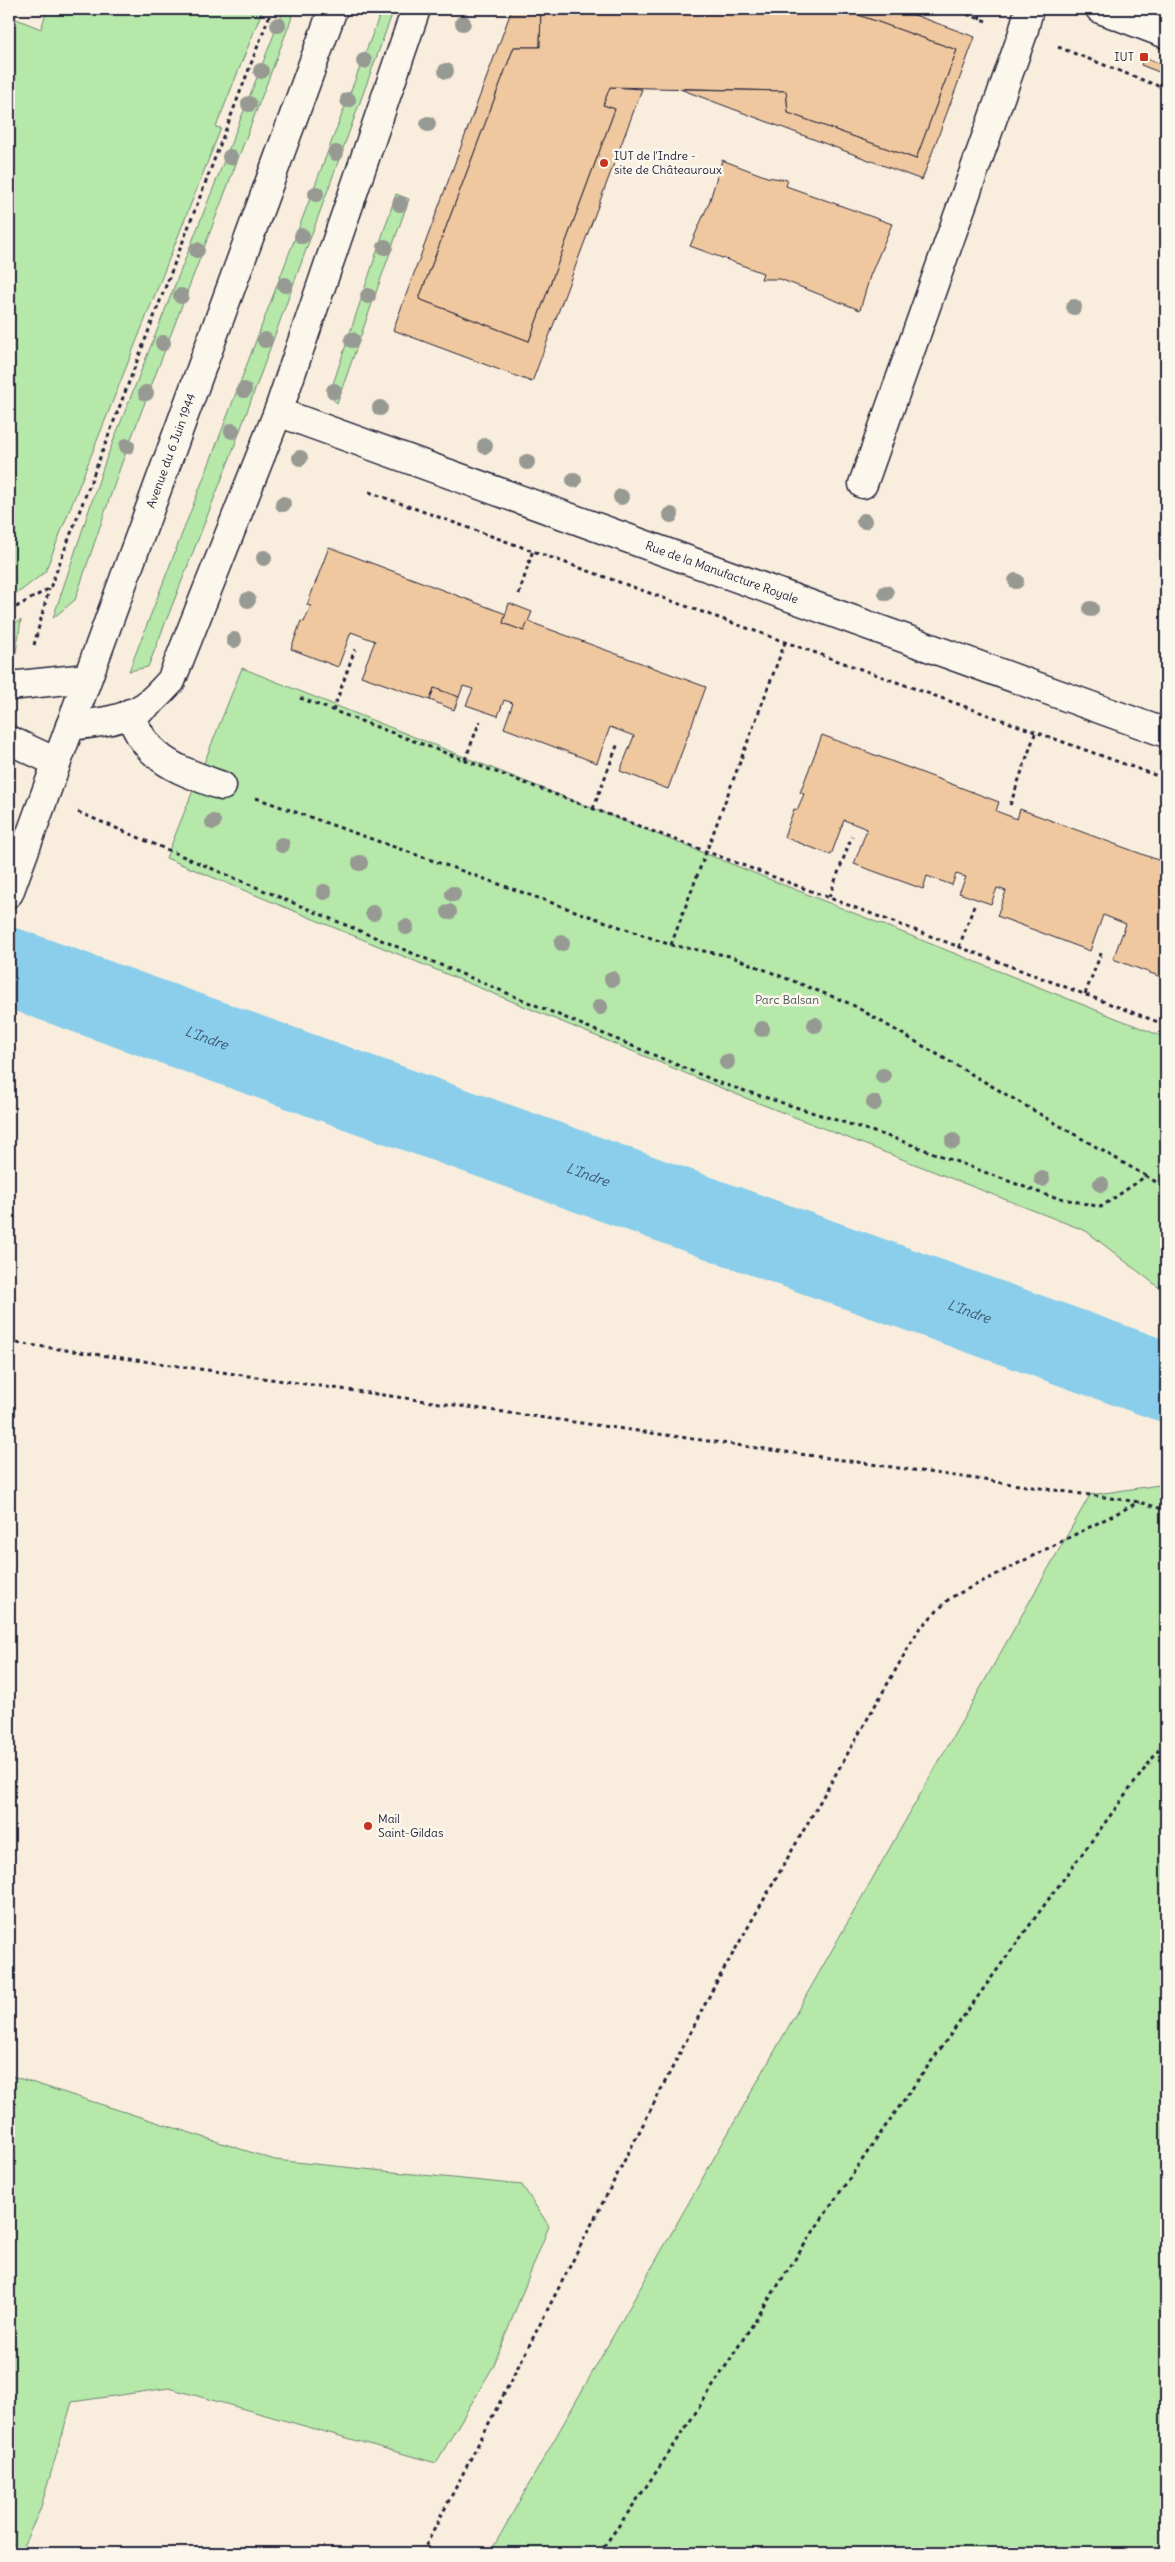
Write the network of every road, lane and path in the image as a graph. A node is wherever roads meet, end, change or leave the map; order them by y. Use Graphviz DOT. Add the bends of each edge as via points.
graph roads {
  1 [pos="272,9"];
  2 [pos="333,9"];
  3 [pos="416,9"];
  4 [pos="982,9"];
  5 [pos="1029,9"];
  6 [pos="1100,9"];
  7 [pos="978,19"];
  8 [pos="1166,34"];
  9 [pos="278,412"];
  10 [pos="863,484"];
  11 [pos="369,492"];
  12 [pos="533,550"];
  13 [pos="50,588"];
  14 [pos="519,594"];
  15 [pos="9,611"];
  16 [pos="786,640"];
  17 [pos="356,649"];
  18 [pos="87,678"];
  19 [pos="16,685"];
  20 [pos="300,698"];
  21 [pos="333,710"];
  22 [pos="130,713"];
  23 [pos="480,721"];
  24 [pos="70,726"];
  25 [pos="1036,731"];
  26 [pos="1166,733"];
  27 [pos="9,740"];
  28 [pos="618,743"];
  29 [pos="465,760"];
  30 [pos="56,762"];
  31 [pos="1166,779"];
  32 [pos="222,786"];
  33 [pos="1010,805"];
  34 [pos="594,808"];
  35 [pos="100,822"];
  36 [pos="852,836"];
  37 [pos="705,850"];
  38 [pos="9,893"];
  39 [pos="829,897"];
  40 [pos="974,906"];
  41 [pos="671,945"];
  42 [pos="959,947"];
  43 [pos="1102,951"];
  44 [pos="1085,994"];
  45 [pos="1166,1025"];
  46 [pos="1146,1176"];
  47 [pos="1166,1188"];
  48 [pos="9,1342"];
  49 [pos="1138,1502"];
  50 [pos="1166,1510"];
  51 [pos="1166,1740"];
  52 [pos="422,2553"];
  53 [pos="600,2553"];
  1 -- 13 [label="path"];
  2 -- 18 [label="street, Avenue du 6 Juin 1944"];
  3 -- 9 [label="street"];
  4 -- 7 [label="path"];
  5 -- 10 [label="street"];
  6 -- 8 [label="street"];
  9 -- 22 [label="street" via="171,682 145,706"];
  9 -- 26 [label="street, Rue de la Manufacture Royale"];
  11 -- 12 [label="path"];
  12 -- 14 [label="path"];
  12 -- 16 [label="path"];
  13 -- 15 [label="path"];
  13 -- 19 [label="path"];
  16 -- 25 [label="path"];
  16 -- 37 [label="path"];
  17 -- 21 [label="path"];
  18 -- 19 [label="street"];
  18 -- 24 [label="street, Avenue du 6 Juin 1944"];
  20 -- 21 [label="path"];
  21 -- 29 [label="path"];
  22 -- 24 [label="street" via="110,722"];
  22 -- 32 [label="street" via="155,755 170,766"];
  23 -- 29 [label="path"];
  24 -- 30 [label="street, Avenue du 6 Juin 1944"];
  25 -- 31 [label="path"];
  25 -- 33 [label="path"];
  27 -- 30 [label="street"];
  28 -- 34 [label="path"];
  29 -- 34 [label="path"];
  30 -- 38 [label="street, Avenue du 6 Juin 1944"];
  32 -- 41 [label="path"];
  34 -- 37 [label="path"];
  35 -- 46 [label="path" via="720,1084 896,1139 1046,1195 1101,1207"];
  36 -- 39 [label="path"];
  37 -- 39 [label="path"];
  37 -- 41 [label="path"];
  39 -- 42 [label="path"];
  40 -- 42 [label="path"];
  41 -- 46 [label="path" via="730,956 851,1004"];
  42 -- 44 [label="path"];
  43 -- 44 [label="path"];
  44 -- 45 [label="path"];
  46 -- 47 [label="path"];
  48 -- 49 [label="path"];
  49 -- 50 [label="path"];
  49 -- 52 [label="path" via="950,1598 919,1629 716,1983"];
  51 -- 53 [label="path" via="948,2034 817,2226 643,2494"];
}
